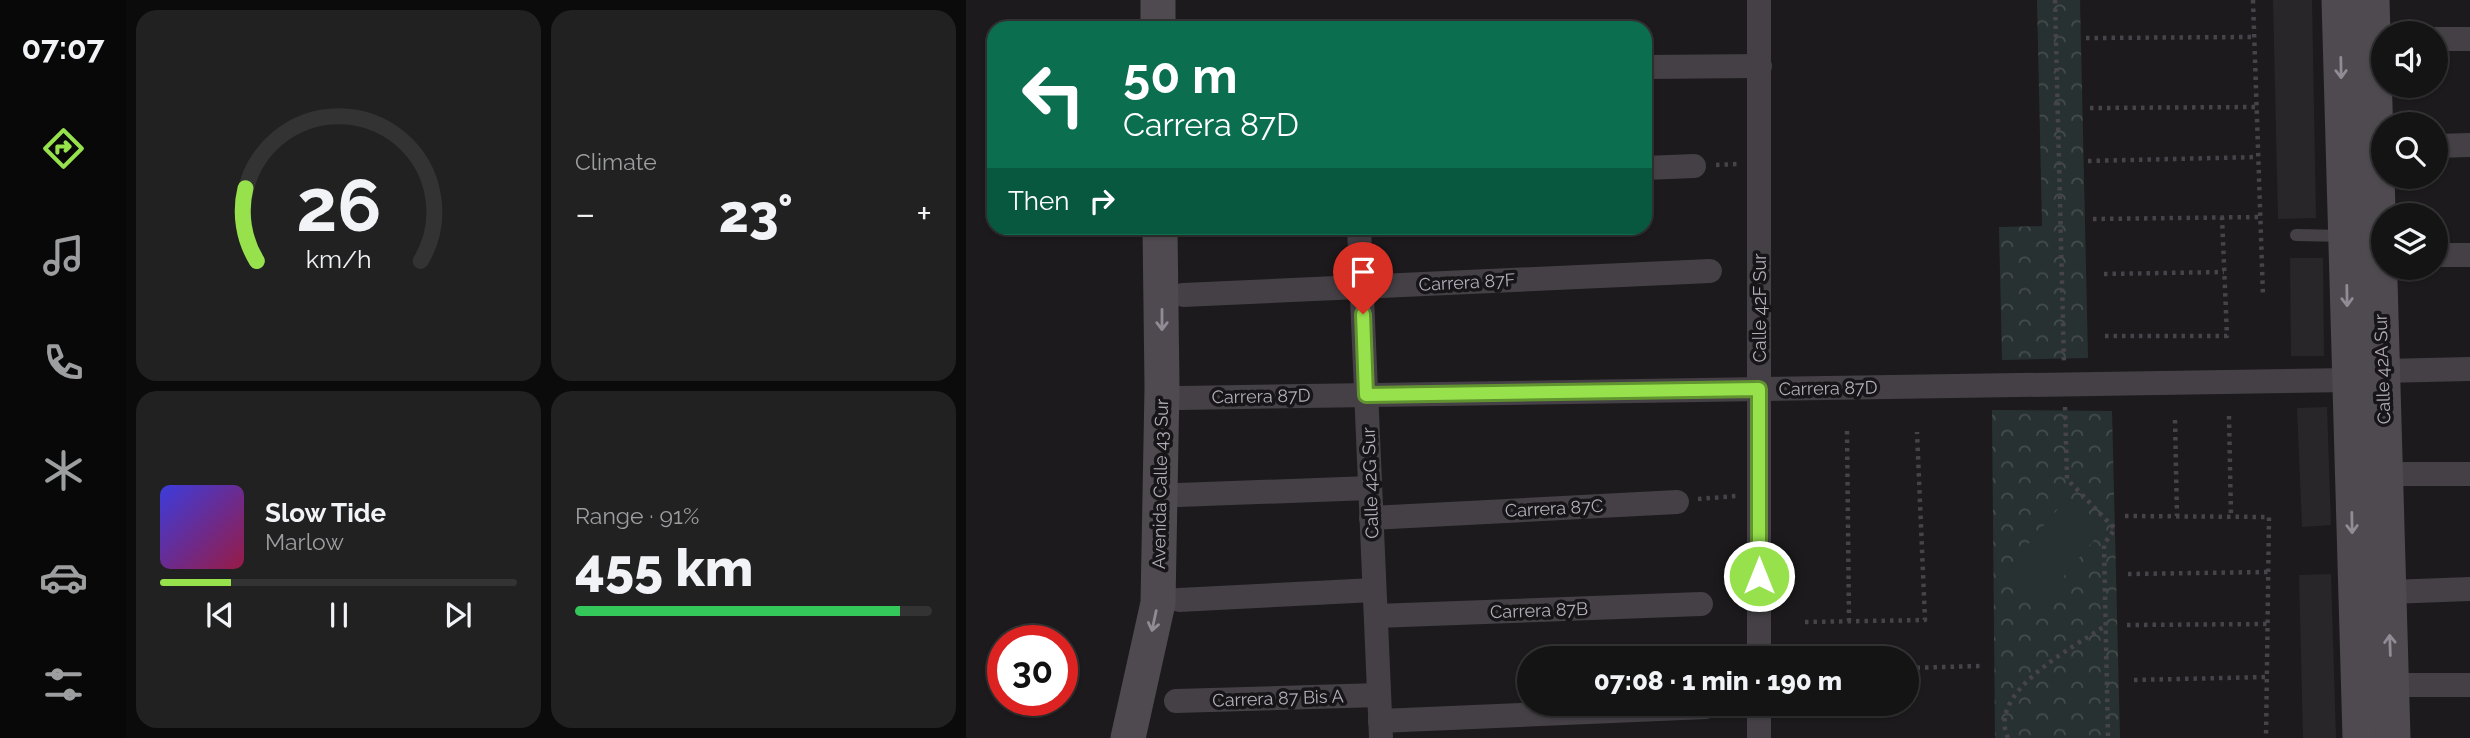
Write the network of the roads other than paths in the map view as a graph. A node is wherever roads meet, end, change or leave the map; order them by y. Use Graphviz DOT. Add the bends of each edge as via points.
graph roads {
  1 [pos="1158,0"];
  2 [pos="1759,0"];
  3 [pos="2339,0"];
  4 [pos="2372,0"];
  5 [pos="1158,21"];
  6 [pos="2375,21"];
  7 [pos="2448,39"];
  8 [pos="2470,39"];
  9 [pos="1759,66"];
  10 [pos="1652,67"];
  11 [pos="2470,145"];
  12 [pos="2448,146"];
  13 [pos="1694,166"];
  14 [pos="1652,168"];
  15 [pos="1160,235"];
  16 [pos="1359,235"];
  17 [pos="2296,235"];
  18 [pos="2345,236"];
  19 [pos="2448,255"];
  20 [pos="2470,255"];
  21 [pos="1710,271"];
  22 [pos="2381,280"];
  23 [pos="1362,287"];
  24 [pos="1183,295"];
  25 [pos="2470,369"];
  26 [pos="2382,371"];
  27 [pos="2349,380"];
  28 [pos="1759,389"];
  29 [pos="1366,395"];
  30 [pos="1180,398"];
  31 [pos="2385,474"];
  32 [pos="2470,474"];
  33 [pos="1370,488"];
  34 [pos="1178,495"];
  35 [pos="1677,502"];
  36 [pos="1371,518"];
  37 [pos="2470,589"];
  38 [pos="1374,590"];
  39 [pos="2389,592"];
  40 [pos="1179,600"];
  41 [pos="1701,604"];
  42 [pos="1376,616"];
  43 [pos="1759,646"];
  44 [pos="2391,684"];
  45 [pos="2470,685"];
  46 [pos="1379,695"];
  47 [pos="1176,701"];
  48 [pos="1573,716"];
  49 [pos="1759,716"];
  50 [pos="1380,729"];
  51 [pos="1128,738"];
  52 [pos="1759,738"];
  53 [pos="2360,738"];
  54 [pos="2393,738"];
  1 -- 5 [label="street"];
  2 -- 9 [label="street, Calle 42F Sur"];
  3 -- 18 [label="street, Calle 42A Sur, one-way"];
  4 -- 6 [label="street, Calle 42A Sur"];
  7 -- 8 [label="street"];
  9 -- 10 [label="street"];
  9 -- 28 [label="street, Calle 42F Sur"];
  11 -- 12 [label="street"];
  13 -- 14 [label="street"];
  15 -- 51 [label="street, Avenida Calle 43 Sur, one-way" via="1158,603"];
  16 -- 23 [label="street, Calle 42G Sur"];
  17 -- 18 [label="lane"];
  18 -- 27 [label="street, Calle 42A Sur, one-way"];
  19 -- 20 [label="street"];
  21 -- 23 [label="street, Carrera 87F"];
  22 -- 26 [label="street, Calle 42A Sur"];
  23 -- 24 [label="street, Carrera 87F"];
  23 -- 29 [label="street, Calle 42G Sur"];
  25 -- 26 [label="street"];
  26 -- 31 [label="street, Calle 42A Sur"];
  27 -- 28 [label="street, Carrera 87D"];
  27 -- 53 [label="street, Calle 42A Sur, one-way"];
  28 -- 29 [label="street, Carrera 87D"];
  28 -- 43 [label="street, Calle 42F Sur"];
  29 -- 30 [label="street, Carrera 87D"];
  29 -- 33 [label="street, Calle 42G Sur"];
  31 -- 32 [label="street"];
  31 -- 39 [label="street, Calle 42A Sur"];
  33 -- 34 [label="street"];
  33 -- 36 [label="street, Calle 42G Sur"];
  35 -- 36 [label="street, Carrera 87C"];
  36 -- 38 [label="street, Calle 42G Sur"];
  37 -- 39 [label="street"];
  38 -- 40 [label="street"];
  38 -- 42 [label="street, Calle 42G Sur"];
  44 -- 39 [label="street, Calle 42A Sur, one-way"];
  41 -- 42 [label="street, Carrera 87B"];
  42 -- 46 [label="street, Calle 42G Sur"];
  44 -- 45 [label="street"];
  44 -- 54 [label="street, Calle 42A Sur"];
  46 -- 47 [label="street, Carrera 87 Bis A"];
  46 -- 50 [label="street, Calle 42G Sur"];
  48 -- 50 [label="street"];
  49 -- 52 [label="street"];
}
